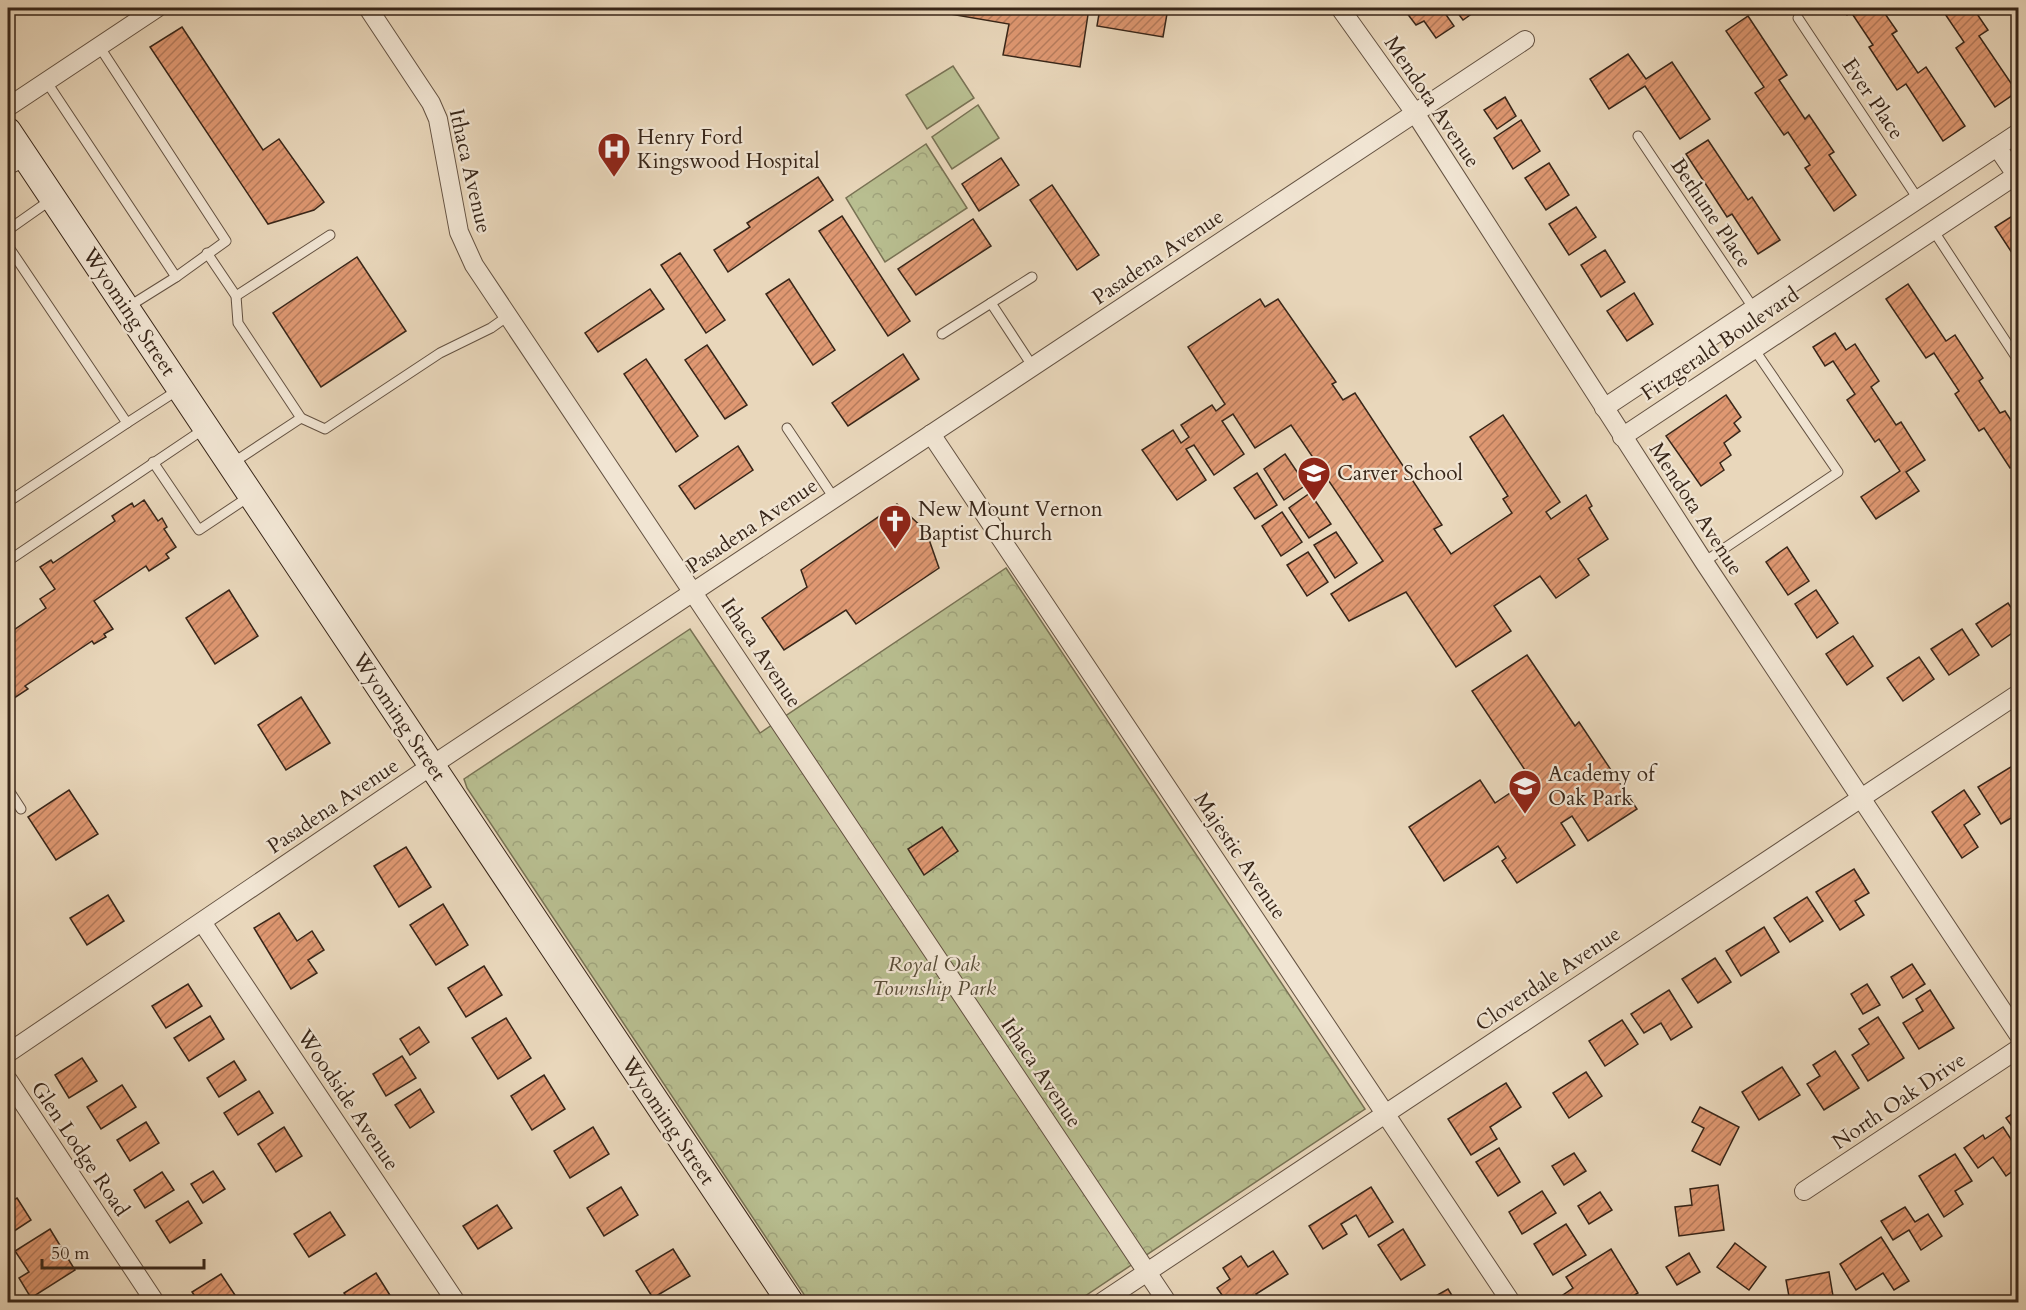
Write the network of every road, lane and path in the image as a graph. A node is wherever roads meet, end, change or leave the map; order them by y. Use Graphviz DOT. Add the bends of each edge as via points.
graph roads {
  1 [pos="157,8"];
  2 [pos="368,8"];
  3 [pos="1340,8"];
  4 [pos="1798,18"];
  5 [pos="1525,40"];
  6 [pos="99,46"];
  7 [pos="46,81"];
  8 [pos="8,107"];
  9 [pos="1415,113"];
  10 [pos="8,131"];
  11 [pos="2019,133"];
  12 [pos="1638,136"];
  13 [pos="1997,147"];
  14 [pos="17,165"];
  15 [pos="2018,174"];
  16 [pos="52,199"];
  17 [pos="1918,199"];
  18 [pos="8,230"];
  19 [pos="1933,230"];
  20 [pos="330,235"];
  21 [pos="8,246"];
  22 [pos="207,254"];
  23 [pos="1824,262"];
  24 [pos="176,276"];
  25 [pos="1032,277"];
  26 [pos="1843,290"];
  27 [pos="236,296"];
  28 [pos="991,303"];
  29 [pos="126,308"];
  30 [pos="1754,309"];
  31 [pos="508,316"];
  32 [pos="942,334"];
  33 [pos="1754,349"];
  34 [pos="2019,360"];
  35 [pos="1033,367"];
  36 [pos="180,388"];
  37 [pos="1604,408"];
  38 [pos="301,418"];
  39 [pos="127,423"];
  40 [pos="206,427"];
  41 [pos="787,429"];
  42 [pos="931,434"];
  43 [pos="1622,437"];
  44 [pos="153,462"];
  45 [pos="231,464"];
  46 [pos="252,495"];
  47 [pos="834,498"];
  48 [pos="8,502"];
  49 [pos="8,561"];
  50 [pos="1704,562"];
  51 [pos="693,592"];
  52 [pos="2019,694"];
  53 [pos="431,766"];
  54 [pos="8,789"];
  55 [pos="1862,798"];
  56 [pos="21,808"];
  57 [pos="202,922"];
  58 [pos="2019,1034"];
  59 [pos="2019,1049"];
  60 [pos="8,1053"];
  61 [pos="8,1080"];
  62 [pos="1385,1114"];
  63 [pos="1804,1191"];
  64 [pos="1147,1273"];
  65 [pos="155,1302"];
  66 [pos="456,1302"];
  67 [pos="790,1302"];
  68 [pos="1102,1302"];
  69 [pos="1167,1302"];
  70 [pos="1511,1302"];
  1 -- 6 [label="street"];
  2 -- 31 [label="street, Ithaca Avenue" via="431,103 438,119 465,249"];
  3 -- 9 [label="street, Mendota Avenue"];
  4 -- 17 [label="lane, Ever Place"];
  5 -- 9 [label="street, Pasadena Avenue"];
  6 -- 7 [label="street"];
  6 -- 22 [label="lane" via="226,241"];
  7 -- 8 [label="street"];
  7 -- 24 [label="lane"];
  9 -- 35 [label="street, Pasadena Avenue"];
  9 -- 37 [label="street, Mendota Avenue"];
  10 -- 14 [label="street, Wyoming Street"];
  11 -- 13 [label="street, Fitzgerald Boulevard"];
  12 -- 30 [label="lane, Bethune Place"];
  13 -- 15 [label="street, Fitzgerald Boulevard"];
  13 -- 17 [label="street, Fitzgerald Boulevard"];
  14 -- 16 [label="street, Wyoming Street"];
  15 -- 19 [label="street, Fitzgerald Boulevard"];
  16 -- 18 [label="lane"];
  16 -- 29 [label="street, Wyoming Street"];
  17 -- 23 [label="street, Fitzgerald Boulevard"];
  19 -- 26 [label="street, Fitzgerald Boulevard"];
  19 -- 34 [label="lane"];
  20 -- 27 [label="lane"];
  21 -- 39 [label="lane"];
  22 -- 24 [label="lane"];
  22 -- 27 [label="lane"];
  23 -- 26 [label="street"];
  23 -- 30 [label="street, Fitzgerald Boulevard"];
  24 -- 29 [label="lane"];
  25 -- 28 [label="lane"];
  26 -- 33 [label="street, Fitzgerald Boulevard"];
  27 -- 38 [label="lane" via="238,323"];
  28 -- 32 [label="lane"];
  28 -- 35 [label="lane"];
  29 -- 36 [label="street, Wyoming Street"];
  30 -- 37 [label="street, Fitzgerald Boulevard"];
  31 -- 38 [label="lane" via="440,354 325,429"];
  31 -- 51 [label="street, Ithaca Avenue"];
  33 -- 43 [label="street, Fitzgerald Boulevard"];
  33 -- 50 [label="lane" via="1839,472"];
  35 -- 42 [label="street, Pasadena Avenue"];
  36 -- 39 [label="lane"];
  36 -- 40 [label="street, Wyoming Street"];
  37 -- 43 [label="street, Mendota Avenue"];
  38 -- 45 [label="lane"];
  39 -- 48 [label="lane"];
  40 -- 44 [label="lane"];
  40 -- 45 [label="street, Wyoming Street"];
  41 -- 47 [label="lane"];
  42 -- 47 [label="street, Pasadena Avenue"];
  42 -- 62 [label="street, Majestic Avenue"];
  43 -- 50 [label="street, Mendota Avenue"];
  44 -- 46 [label="lane" via="199,530"];
  44 -- 49 [label="lane"];
  45 -- 46 [label="street, Wyoming Street"];
  46 -- 53 [label="street, Wyoming Street"];
  47 -- 51 [label="street, Pasadena Avenue"];
  50 -- 55 [label="street, Mendota Avenue"];
  51 -- 53 [label="street, Pasadena Avenue"];
  51 -- 64 [label="street, Ithaca Avenue"];
  52 -- 55 [label="street, Cloverdale Avenue"];
  53 -- 57 [label="street, Pasadena Avenue"];
  53 -- 67 [label="street, Wyoming Street"];
  54 -- 56 [label="lane"];
  55 -- 58 [label="street, Mendota Avenue"];
  55 -- 62 [label="street, Cloverdale Avenue"];
  57 -- 60 [label="street, Pasadena Avenue"];
  57 -- 66 [label="street, Woodside Avenue"];
  59 -- 63 [label="street, North Oak Drive"];
  61 -- 65 [label="street, Glen Lodge Road"];
  62 -- 64 [label="street, Cloverdale Avenue"];
  62 -- 70 [label="street, Majestic Avenue"];
  64 -- 68 [label="street, Cloverdale Avenue"];
  64 -- 69 [label="street, Ithaca Avenue"];
}
